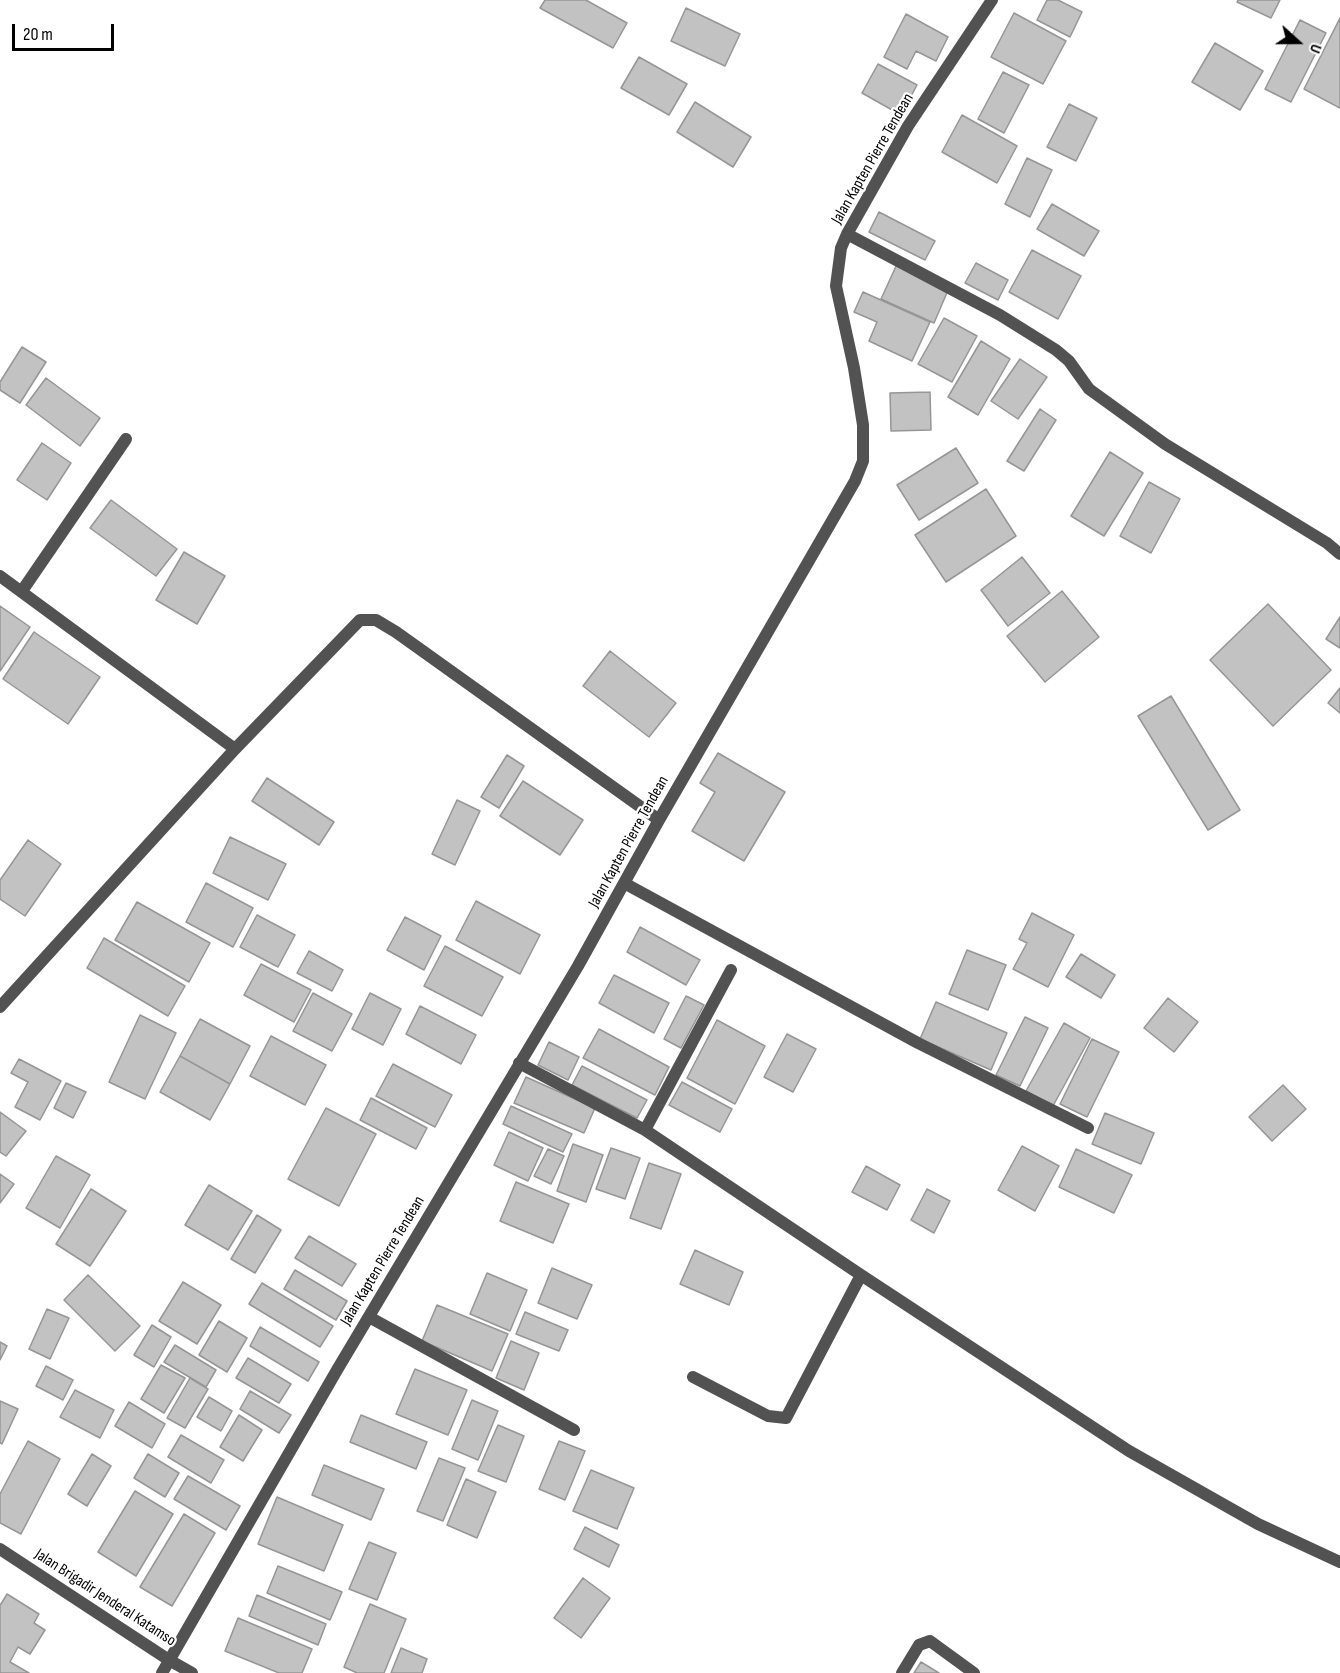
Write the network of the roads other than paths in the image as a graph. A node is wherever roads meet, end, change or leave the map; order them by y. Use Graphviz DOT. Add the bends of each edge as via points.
graph roads {
  1 [pos="992,0"];
  2 [pos="847,234"];
  3 [pos="126,439"];
  4 [pos="1340,554"];
  5 [pos="0,576"];
  6 [pos="22,591"];
  7 [pos="235,749"];
  8 [pos="659,820"];
  9 [pos="624,883"];
  10 [pos="731,970"];
  11 [pos="0,1007"];
  12 [pos="519,1063"];
  13 [pos="1088,1128"];
  14 [pos="645,1130"];
  15 [pos="861,1275"];
  16 [pos="369,1317"];
  17 [pos="693,1377"];
  18 [pos="574,1430"];
  19 [pos="0,1549"];
  20 [pos="1340,1562"];
  21 [pos="169,1660"];
  22 [pos="162,1673"];
  23 [pos="192,1673"];
  24 [pos="903,1673"];
  25 [pos="974,1673"];
  1 -- 2 [label="street, Jalan Kapten Pierre Tendean" via="908,126"];
  2 -- 4 [label="street" via="1000,315 1056,350 1089,389 1156,438"];
  2 -- 8 [label="street, Jalan Kapten Pierre Tendean" via="836,286 863,425 863,461"];
  3 -- 6 [label="street"];
  5 -- 6 [label="street"];
  6 -- 7 [label="street"];
  7 -- 8 [label="street" via="360,620 376,620"];
  7 -- 11 [label="street"];
  8 -- 9 [label="street, Jalan Kapten Pierre Tendean"];
  9 -- 12 [label="street, Jalan Kapten Pierre Tendean"];
  9 -- 13 [label="street" via="918,1043"];
  10 -- 14 [label="street"];
  12 -- 14 [label="street"];
  12 -- 16 [label="street, Jalan Kapten Pierre Tendean"];
  14 -- 15 [label="street"];
  15 -- 17 [label="street" via="786,1418 768,1416"];
  15 -- 20 [label="street" via="1129,1451 1258,1524"];
  16 -- 18 [label="street"];
  16 -- 21 [label="street, Jalan Kapten Pierre Tendean"];
  19 -- 21 [label="street, Jalan Brigadir Jenderal Katamso"];
  21 -- 22 [label="street, Jalan Kapten Pierre Tendean"];
  21 -- 23 [label="street, Jalan Brigadir Jenderal Katamso"];
  24 -- 25 [label="street" via="919,1645 930,1641"];
}
